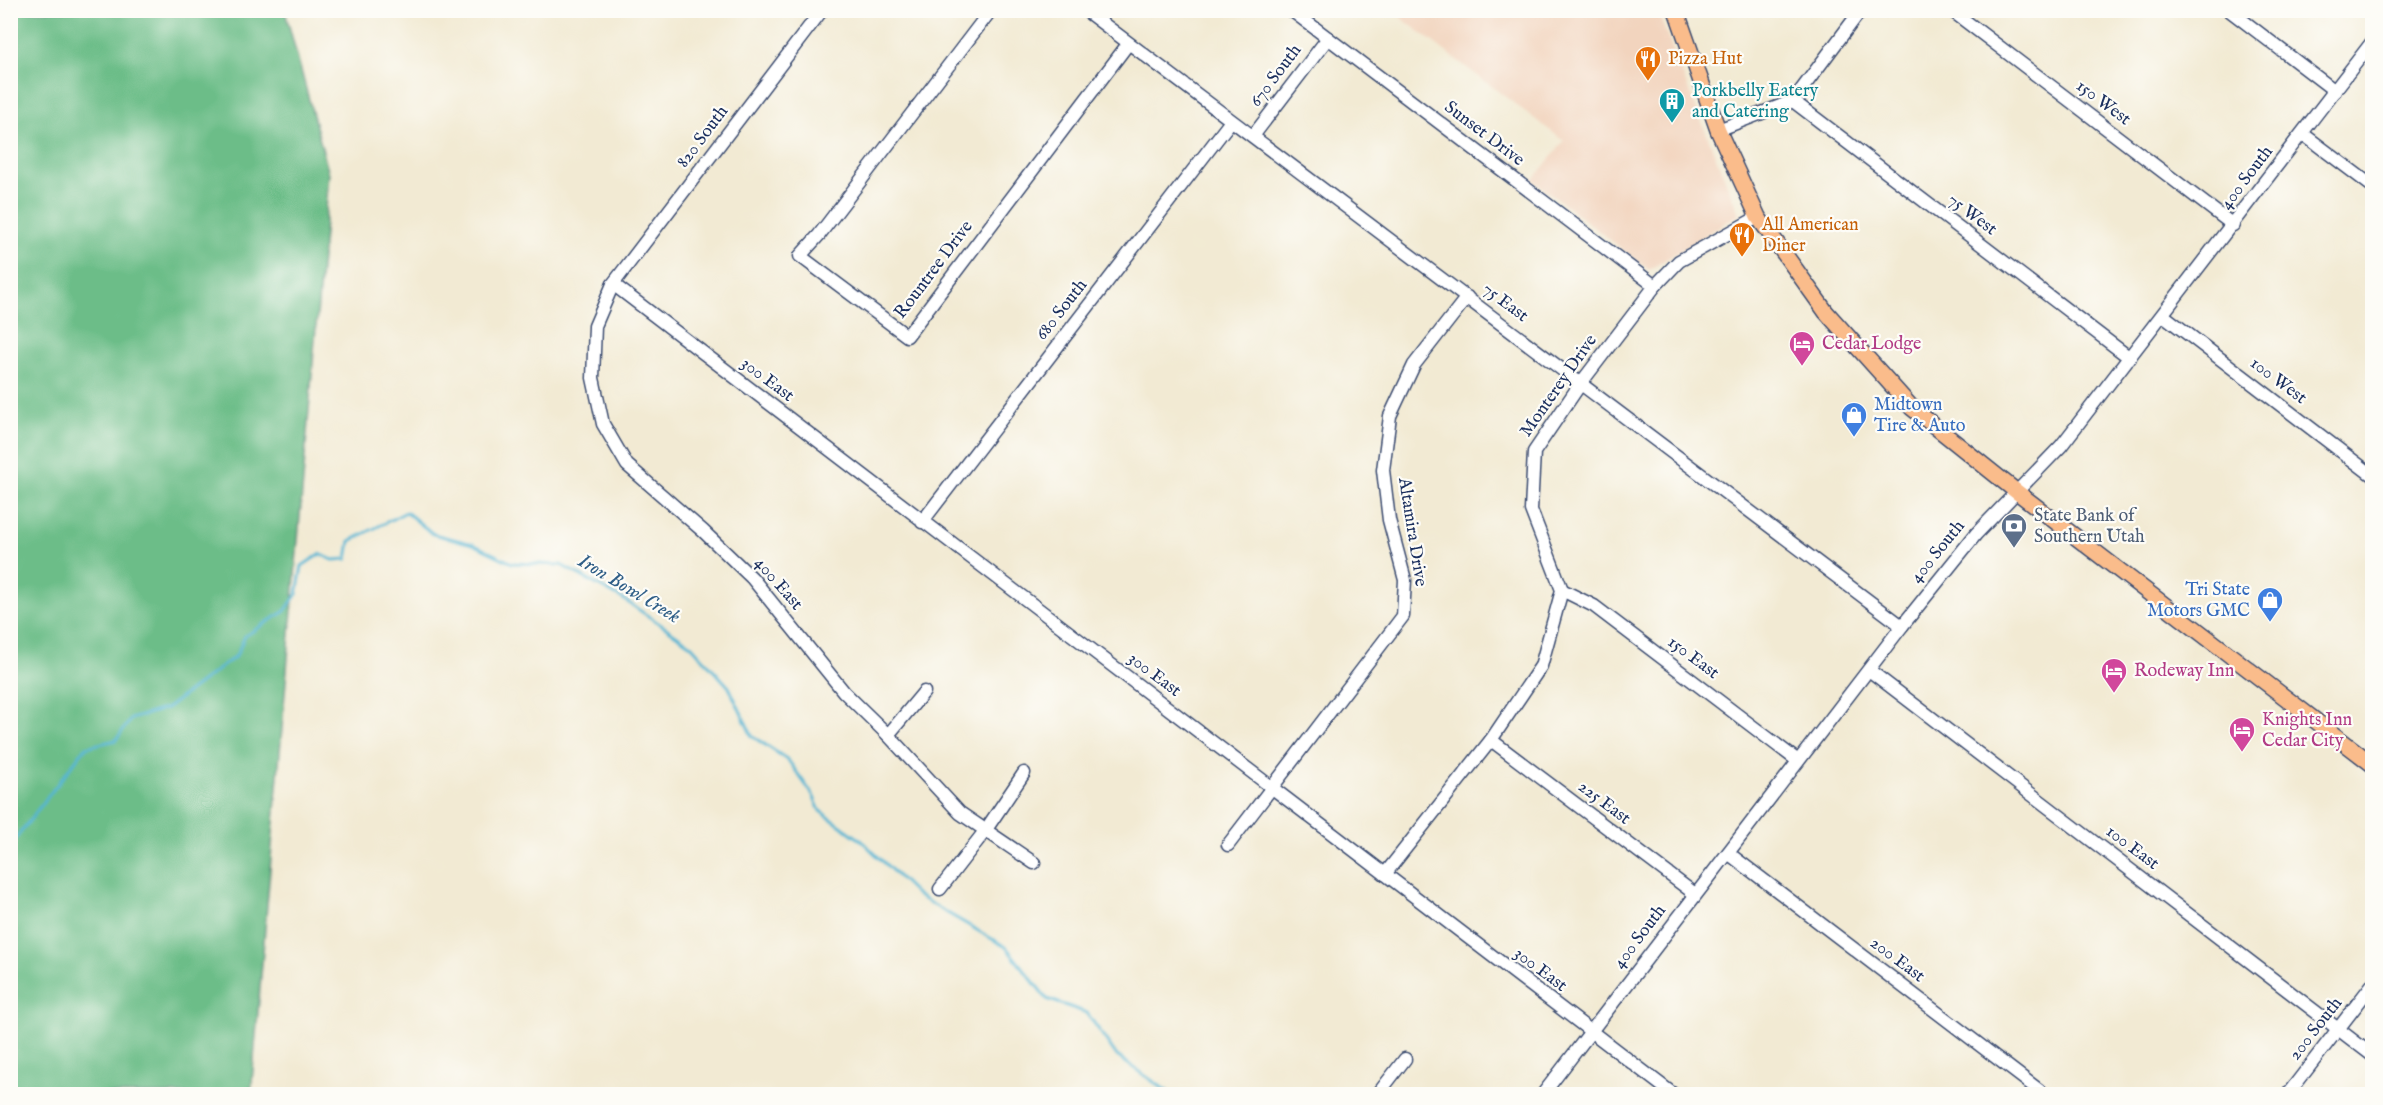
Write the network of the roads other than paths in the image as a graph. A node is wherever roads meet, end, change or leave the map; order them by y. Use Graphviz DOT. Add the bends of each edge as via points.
graph roads {
  1 [pos="822,10"];
  2 [pos="991,10"];
  3 [pos="1085,10"];
  4 [pos="1676,10"];
  5 [pos="1861,10"];
  6 [pos="1951,10"];
  7 [pos="2229,10"];
  8 [pos="1298,12"];
  9 [pos="1328,38"];
  10 [pos="2373,42"];
  11 [pos="1128,44"];
  12 [pos="2335,91"];
  13 [pos="1793,101"];
  14 [pos="1231,121"];
  15 [pos="1718,130"];
  16 [pos="2303,134"];
  17 [pos="1253,136"];
  18 [pos="2373,186"];
  19 [pos="1758,217"];
  20 [pos="2234,225"];
  21 [pos="613,284"];
  22 [pos="1655,286"];
  23 [pos="1467,297"];
  24 [pos="2163,315"];
  25 [pos="2130,358"];
  26 [pos="1581,383"];
  27 [pos="2373,475"];
  28 [pos="2017,492"];
  29 [pos="922,522"];
  30 [pos="1562,590"];
  31 [pos="1902,626"];
  32 [pos="1869,670"];
  33 [pos="924,692"];
  34 [pos="888,735"];
  35 [pos="1491,740"];
  36 [pos="1798,761"];
  37 [pos="2373,764"];
  38 [pos="1024,773"];
  39 [pos="1273,788"];
  40 [pos="985,831"];
  41 [pos="1228,845"];
  42 [pos="1728,853"];
  43 [pos="1035,862"];
  44 [pos="1385,874"];
  45 [pos="940,889"];
  46 [pos="1695,894"];
  47 [pos="2373,985"];
  48 [pos="2339,1029"];
  49 [pos="1591,1032"];
  50 [pos="2373,1055"];
  51 [pos="1405,1059"];
  52 [pos="1378,1095"];
  53 [pos="1543,1095"];
  54 [pos="1673,1095"];
  55 [pos="2044,1095"];
  56 [pos="2288,1095"];
  1 -- 21 [label="street, 820 South"];
  2 -- 11 [label="street, Rountree Drive" via="800,256 907,336"];
  3 -- 11 [label="street, 75 East"];
  4 -- 15 [label="main road"];
  5 -- 13 [label="street"];
  6 -- 20 [label="street, 150 West"];
  7 -- 12 [label="street"];
  8 -- 9 [label="street, Sunset Drive"];
  9 -- 17 [label="street, 670 South"];
  9 -- 22 [label="street, Sunset Drive"];
  10 -- 12 [label="street, 400 South"];
  11 -- 14 [label="street, 75 East"];
  12 -- 16 [label="street, 400 South"];
  13 -- 15 [label="street"];
  13 -- 25 [label="street, 75 West"];
  14 -- 17 [label="street, 75 East"];
  14 -- 29 [label="street, 680 South"];
  15 -- 19 [label="main road"];
  16 -- 18 [label="street"];
  16 -- 20 [label="street, 400 South"];
  17 -- 23 [label="street, 75 East"];
  19 -- 22 [label="street, Monterey Drive" via="1679,261"];
  19 -- 28 [label="main road" via="1826,312 1912,408"];
  20 -- 24 [label="street, 400 South"];
  21 -- 29 [label="street, 300 East"];
  21 -- 34 [label="street, 400 East" via="595,326 593,378 603,424 627,465 752,578 844,692"];
  22 -- 26 [label="street, Monterey Drive"];
  23 -- 26 [label="street, 75 East"];
  23 -- 39 [label="street, Altamira Drive" via="1414,365 1390,416 1383,470 1389,520 1405,580 1403,616"];
  24 -- 25 [label="street, 400 South"];
  24 -- 27 [label="street, 100 West"];
  25 -- 28 [label="street, 400 South" via="2061,446"];
  26 -- 30 [label="street, Monterey Drive" via="1534,452 1531,510"];
  26 -- 31 [label="street, 75 East"];
  28 -- 31 [label="street, 400 South" via="1976,534"];
  28 -- 37 [label="main road"];
  29 -- 39 [label="street, 300 East"];
  30 -- 35 [label="street" via="1541,666"];
  30 -- 36 [label="street, 150 East" via="1594,606"];
  31 -- 32 [label="street, 400 South"];
  32 -- 36 [label="street, 400 South"];
  32 -- 48 [label="street, 100 East"];
  33 -- 34 [label="street"];
  34 -- 40 [label="street, 400 East" via="960,813"];
  35 -- 44 [label="street"];
  35 -- 46 [label="street, 225 East"];
  36 -- 42 [label="street, 400 South"];
  38 -- 40 [label="street"];
  39 -- 41 [label="street, Altamira Drive"];
  39 -- 44 [label="street, 300 East"];
  40 -- 43 [label="street, 400 East"];
  40 -- 45 [label="street"];
  42 -- 46 [label="street, 400 South"];
  42 -- 55 [label="street, 200 East"];
  44 -- 49 [label="street, 300 East"];
  46 -- 49 [label="street, 400 South"];
  47 -- 48 [label="street, 200 South"];
  48 -- 50 [label="street, 100 East"];
  48 -- 56 [label="street, 200 South"];
  49 -- 53 [label="street, 400 South"];
  49 -- 54 [label="street, 300 East"];
  51 -- 52 [label="street"];
}
